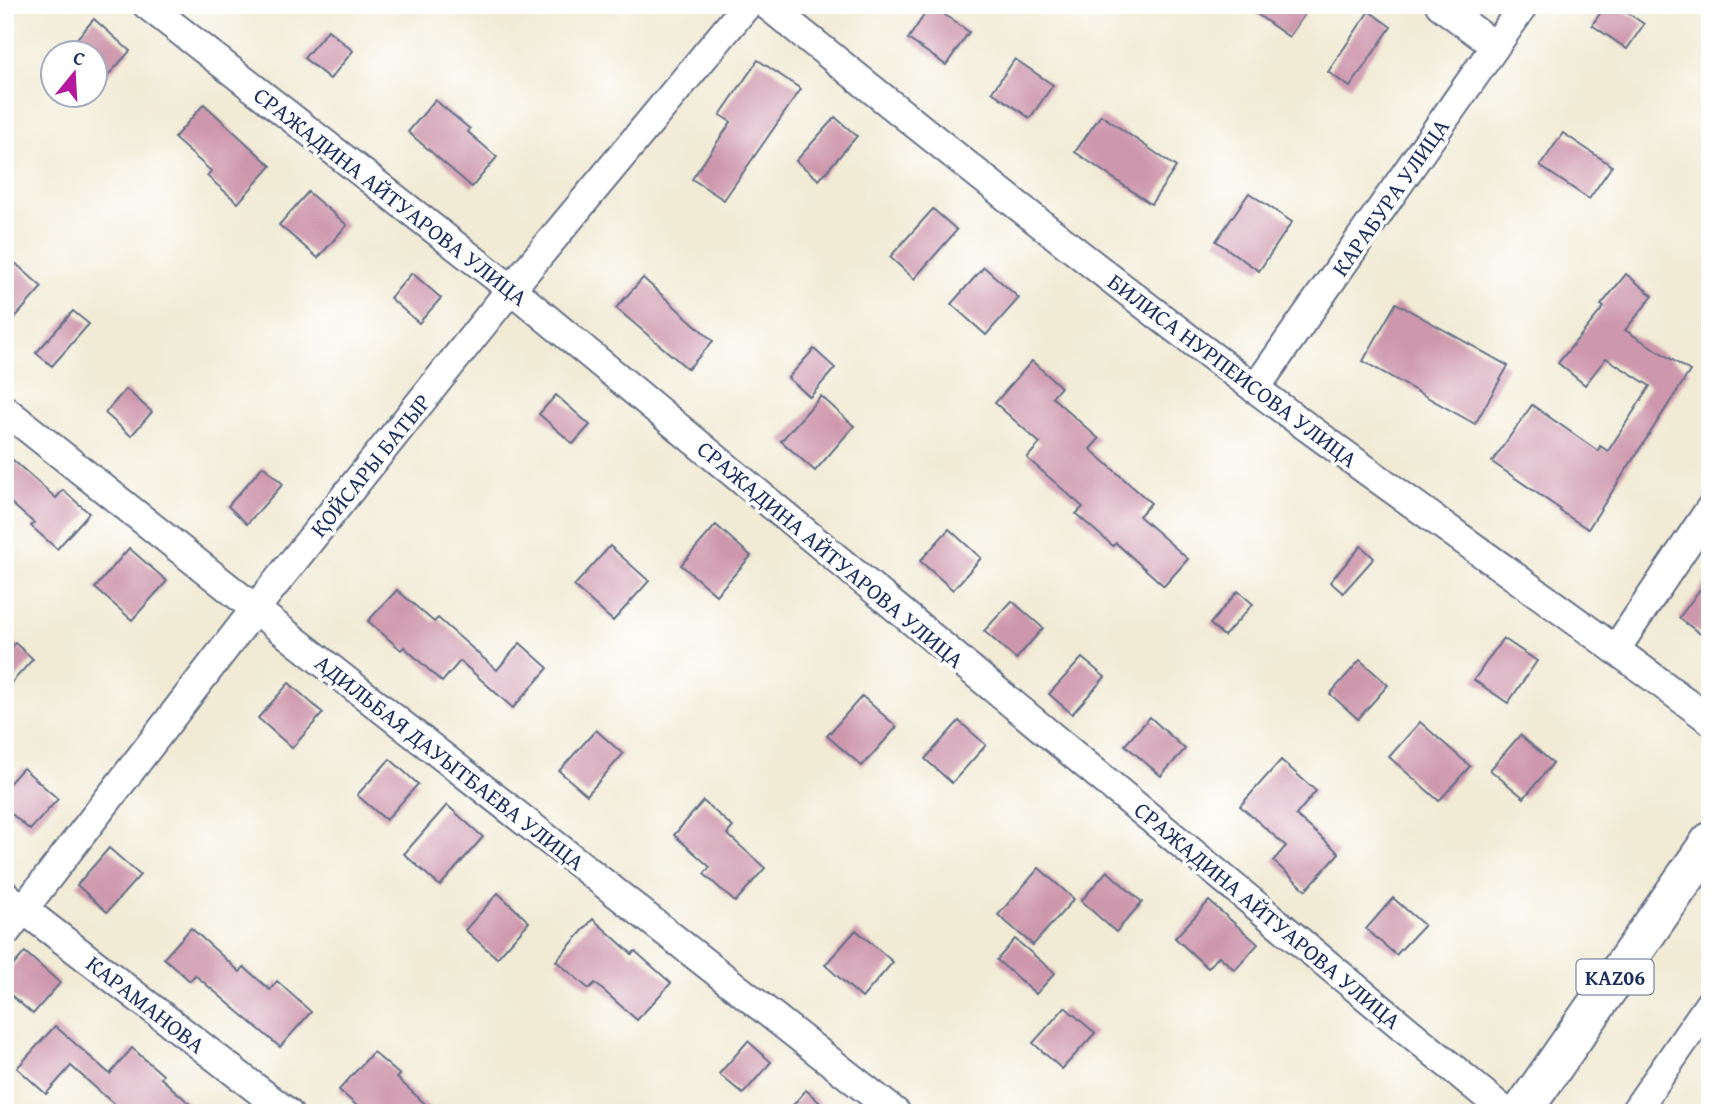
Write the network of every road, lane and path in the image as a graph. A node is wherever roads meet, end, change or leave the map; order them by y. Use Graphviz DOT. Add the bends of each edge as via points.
graph roads {
  1 [pos="147,5"];
  2 [pos="747,5"];
  3 [pos="767,5"];
  4 [pos="1440,5"];
  5 [pos="1524,5"];
  6 [pos="1495,46"];
  7 [pos="511,289"];
  8 [pos="1255,389"];
  9 [pos="5,410"];
  10 [pos="1710,509"];
  11 [pos="255,609"];
  12 [pos="1616,649"];
  13 [pos="1710,720"];
  14 [pos="1710,842"];
  15 [pos="14,902"];
  16 [pos="5,933"];
  17 [pos="1710,1003"];
  18 [pos="288,1113"];
  19 [pos="896,1113"];
  20 [pos="1507,1113"];
  21 [pos="1521,1113"];
  22 [pos="1634,1113"];
  1 -- 7 [label="street, СРАЖАДИНА АЙТУАРОВА УЛИЦА"];
  2 -- 7 [label="street, ҚОЙСАРЫ БАТЫР"];
  3 -- 8 [label="street, БИЛИСА НУРПЕИСОВА УЛИЦА"];
  4 -- 6 [label="street"];
  5 -- 6 [label="street, КАРАБУРА УЛИЦА"];
  6 -- 8 [label="street, КАРАБУРА УЛИЦА"];
  7 -- 11 [label="street, ҚОЙСАРЫ БАТЫР"];
  7 -- 20 [label="street, СРАЖАДИНА АЙТУАРОВА УЛИЦА"];
  8 -- 12 [label="street, БИЛИСА НУРПЕИСОВА УЛИЦА"];
  9 -- 11 [label="street, АДИЛЬБАЯ ДАУЫТБАЕВА УЛИЦА"];
  10 -- 12 [label="street"];
  11 -- 15 [label="street, ҚОЙСАРЫ БАТЫР"];
  11 -- 19 [label="street, АДИЛЬБАЯ ДАУЫТБАЕВА УЛИЦА"];
  12 -- 13 [label="street, БИЛИСА НУРПЕИСОВА УЛИЦА"];
  14 -- 21 [label="main road, KAZ06"];
  15 -- 16 [label="street, ҚОЙСАРЫ БАТЫР"];
  15 -- 18 [label="street, КАРАМАНОВА"];
  17 -- 22 [label="street"];
}
